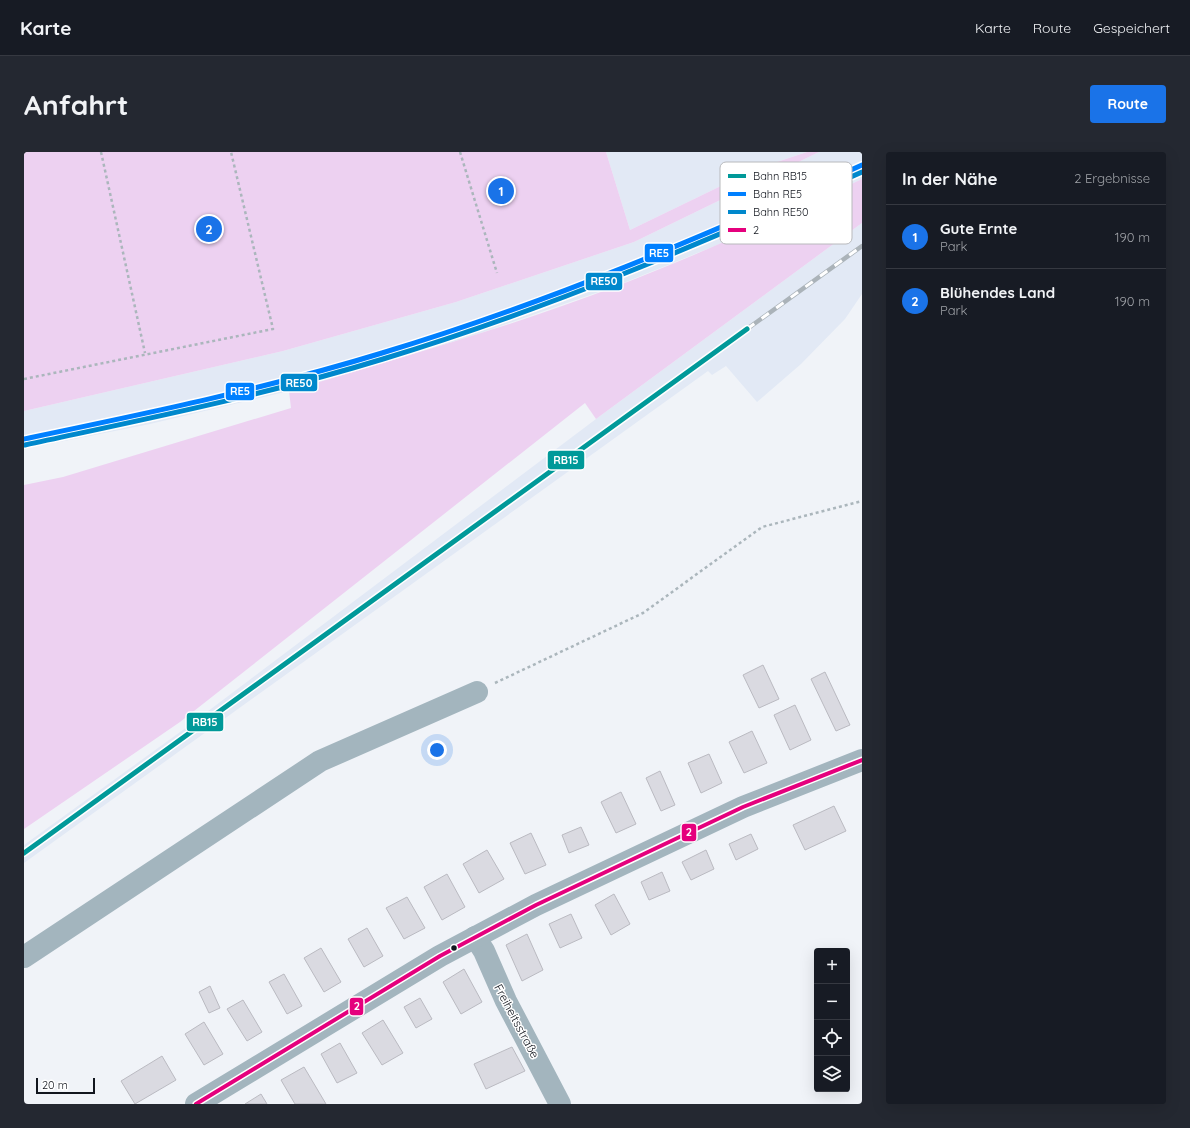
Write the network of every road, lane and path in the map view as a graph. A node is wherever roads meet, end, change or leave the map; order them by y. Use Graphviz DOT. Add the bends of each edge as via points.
graph roads {
  1 [pos="102,152"];
  2 [pos="231,152"];
  3 [pos="460,152"];
  4 [pos="497,273"];
  5 [pos="145,353"];
  6 [pos="24,379"];
  7 [pos="862,501"];
  8 [pos="477,692"];
  9 [pos="861,763"];
  10 [pos="475,937"];
  11 [pos="24,957"];
  12 [pos="196,1104"];
  13 [pos="560,1104"];
  1 -- 5 [label="path"];
  2 -- 5 [label="path" via="273,329"];
  3 -- 4 [label="path"];
  5 -- 6 [label="path"];
  7 -- 8 [label="path" via="762,527 643,613"];
  8 -- 11 [label="street" via="320,761"];
  9 -- 10 [label="street" via="736,810"];
  10 -- 12 [label="street"];
  10 -- 13 [label="street, Freiheitsstraße"];
}
